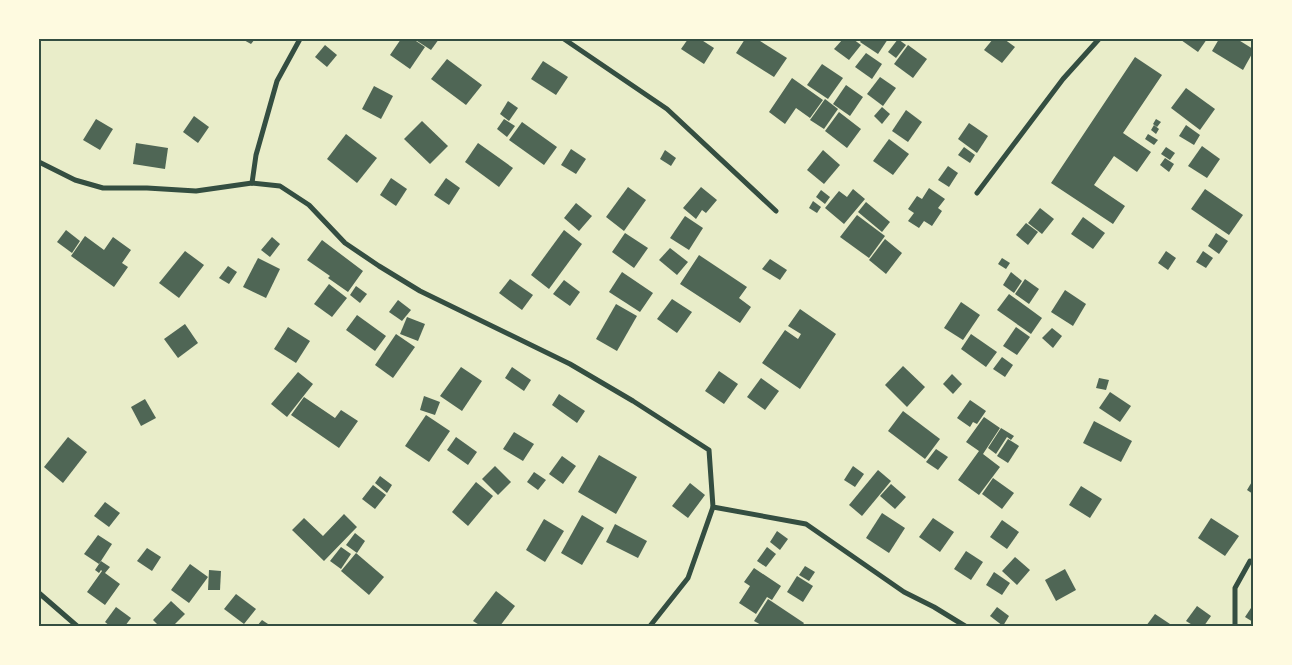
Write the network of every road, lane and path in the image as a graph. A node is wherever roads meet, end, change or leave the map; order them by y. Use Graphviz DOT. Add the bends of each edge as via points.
graph roads {
  1 [pos="300,39"];
  2 [pos="564,39"];
  3 [pos="1099,39"];
  4 [pos="39,162"];
  5 [pos="252,183"];
  6 [pos="977,193"];
  7 [pos="776,211"];
  8 [pos="713,507"];
  9 [pos="1250,561"];
  10 [pos="39,593"];
  11 [pos="77,626"];
  12 [pos="650,626"];
  13 [pos="965,626"];
  14 [pos="1235,626"];
  1 -- 5 [label="street" via="277,81 256,155"];
  2 -- 7 [label="street" via="667,109"];
  3 -- 6 [label="street" via="1063,79"];
  4 -- 5 [label="street" via="75,180 103,188 196,191"];
  5 -- 8 [label="street" via="280,186 309,205 345,242 379,266 463,313 570,364 709,450"];
  8 -- 12 [label="street" via="688,578"];
  8 -- 13 [label="street" via="806,524 904,592"];
  9 -- 14 [label="street" via="1235,588"];
  10 -- 11 [label="street"];
}
